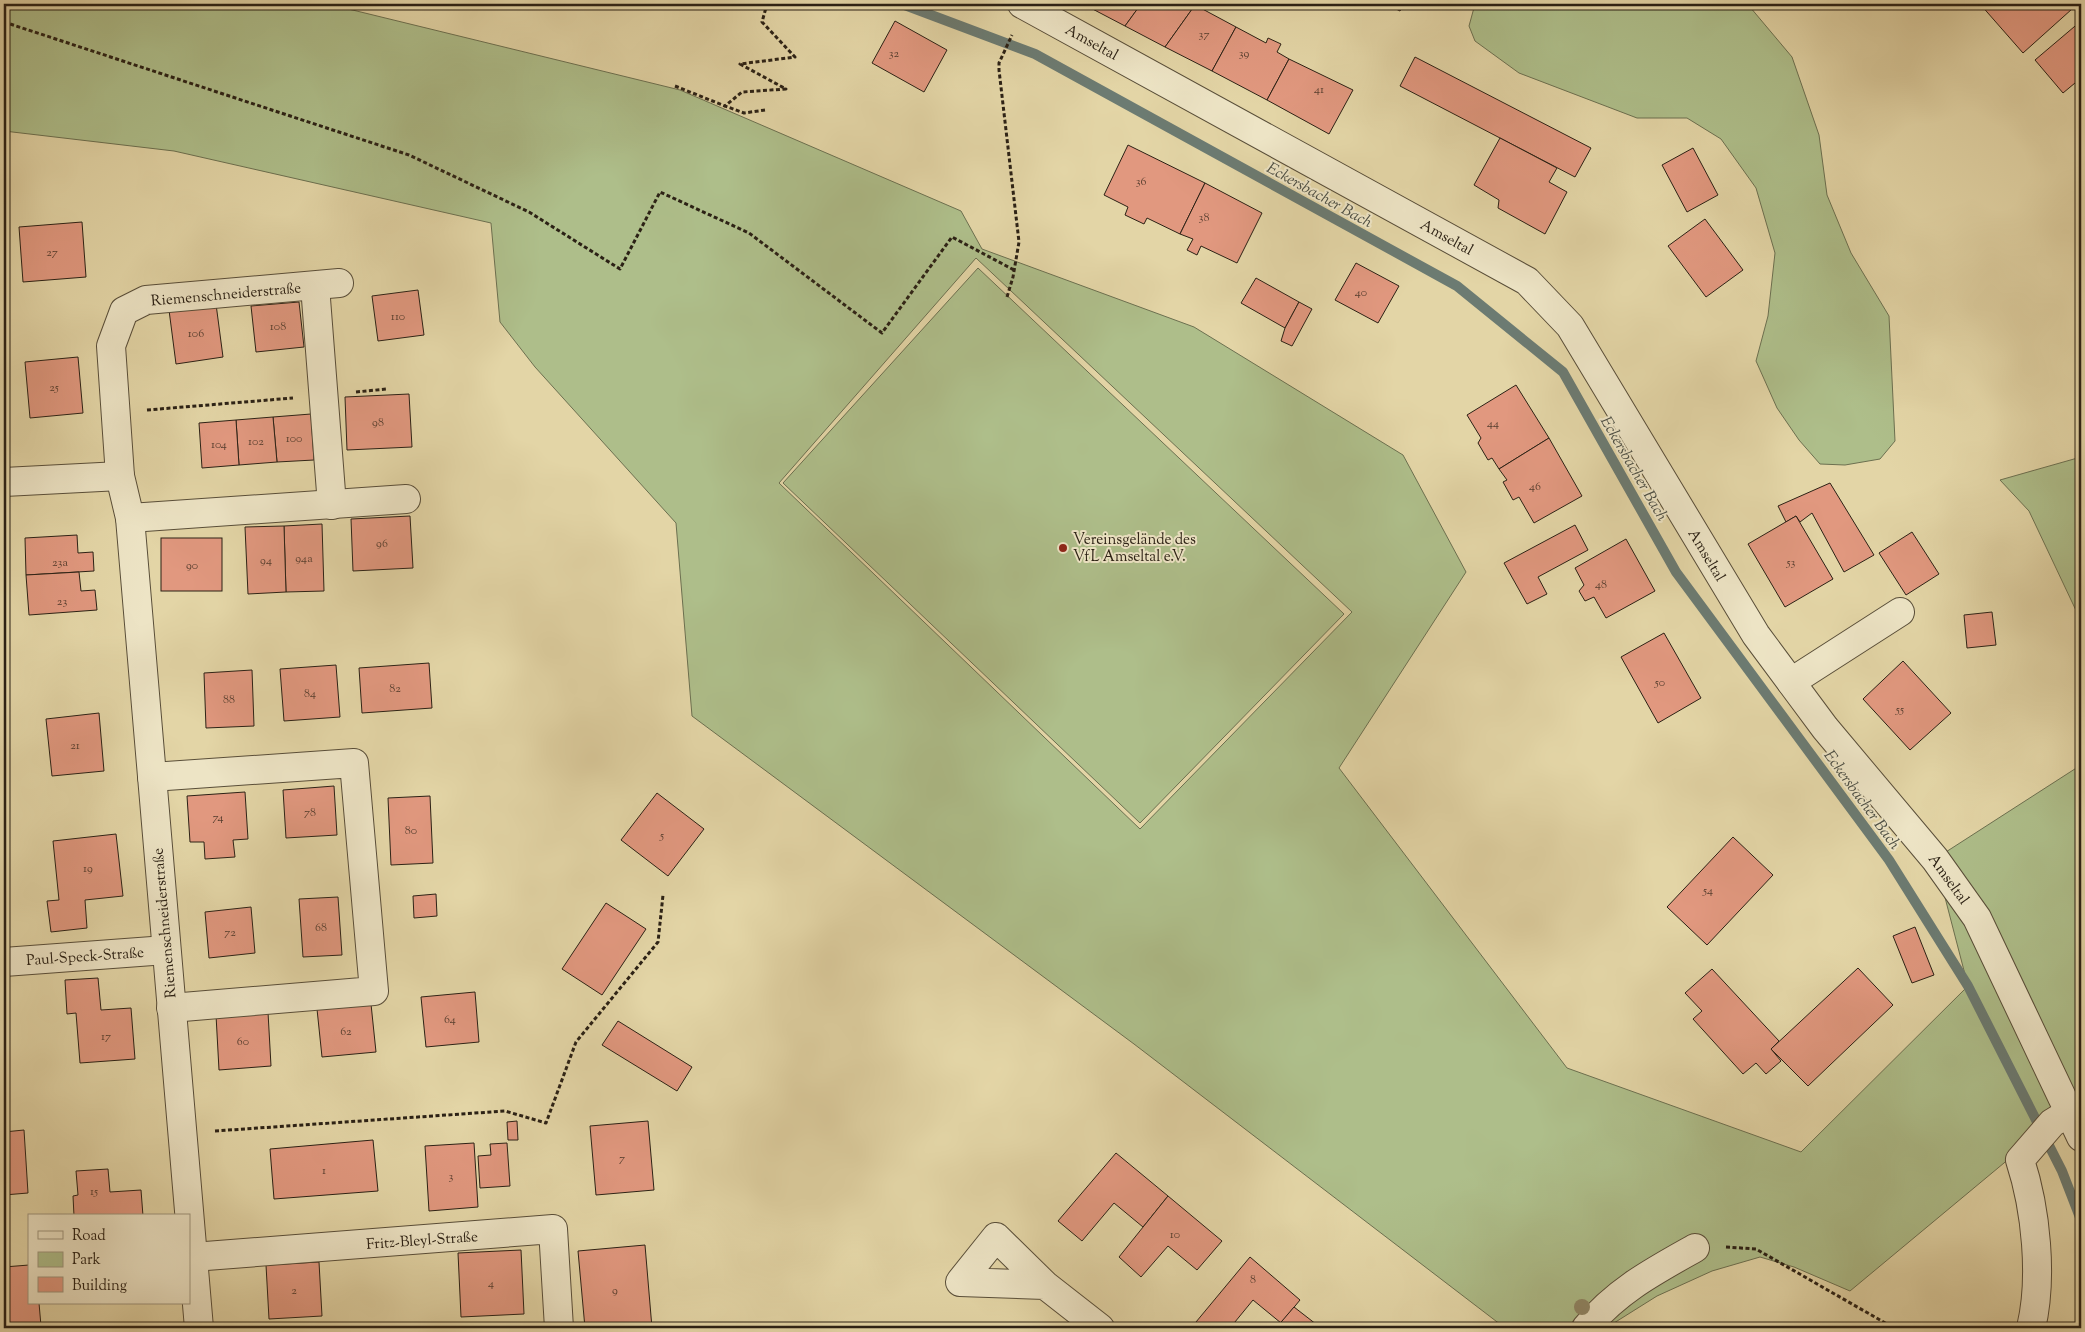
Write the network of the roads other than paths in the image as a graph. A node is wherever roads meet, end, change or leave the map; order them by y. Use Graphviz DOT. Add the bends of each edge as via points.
graph roads {
  1 [pos="1022,4"];
  2 [pos="120,476"];
  3 [pos="4,482"];
  4 [pos="406,499"];
  5 [pos="332,505"];
  6 [pos="130,518"];
  7 [pos="1900,612"];
  8 [pos="1791,682"];
  9 [pos="152,777"];
  10 [pos="166,950"];
  11 [pos="4,962"];
  12 [pos="171,1008"];
  13 [pos="2061,1117"];
  14 [pos="2081,1137"];
  15 [pos="189,1214"];
  16 [pos="190,1223"];
  17 [pos="1696,1248"];
  18 [pos="193,1257"];
  19 [pos="1045,1286"];
  20 [pos="199,1328"];
  21 [pos="559,1328"];
  22 [pos="1100,1328"];
  23 [pos="1586,1328"];
  24 [pos="2031,1328"];
  1 -- 8 [label="street, Amseltal" via="1527,281 1570,326 1756,636"];
  2 -- 3 [label="street"];
  2 -- 5 [label="street, Riemenschneiderstraße" via="112,346 124,311 146,300 328,285 323,395"];
  2 -- 6 [label="street, Riemenschneiderstraße"];
  4 -- 5 [label="street"];
  5 -- 6 [label="street"];
  6 -- 9 [label="street, Riemenschneiderstraße"];
  7 -- 8 [label="street"];
  8 -- 13 [label="street, Amseltal" via="1825,728 1935,859 1977,918"];
  9 -- 10 [label="street, Riemenschneiderstraße"];
  9 -- 12 [label="street" via="354,763 374,991"];
  10 -- 11 [label="street, Paul-Speck-Straße"];
  10 -- 12 [label="street, Riemenschneiderstraße"];
  12 -- 15 [label="street, Riemenschneiderstraße"];
  13 -- 14 [label="street, Amseltal"];
  13 -- 24 [label="street" via="2020,1160 2036,1241 2036,1308"];
  16 -- 18 [label="street, Riemenschneiderstraße"];
  17 -- 23 [label="street" via="1654,1271 1604,1306"];
  18 -- 20 [label="street, Riemenschneiderstraße"];
  18 -- 21 [label="street, Fritz-Bleyl-Straße" via="553,1230"];
  19 -- 22 [label="street"];
}
